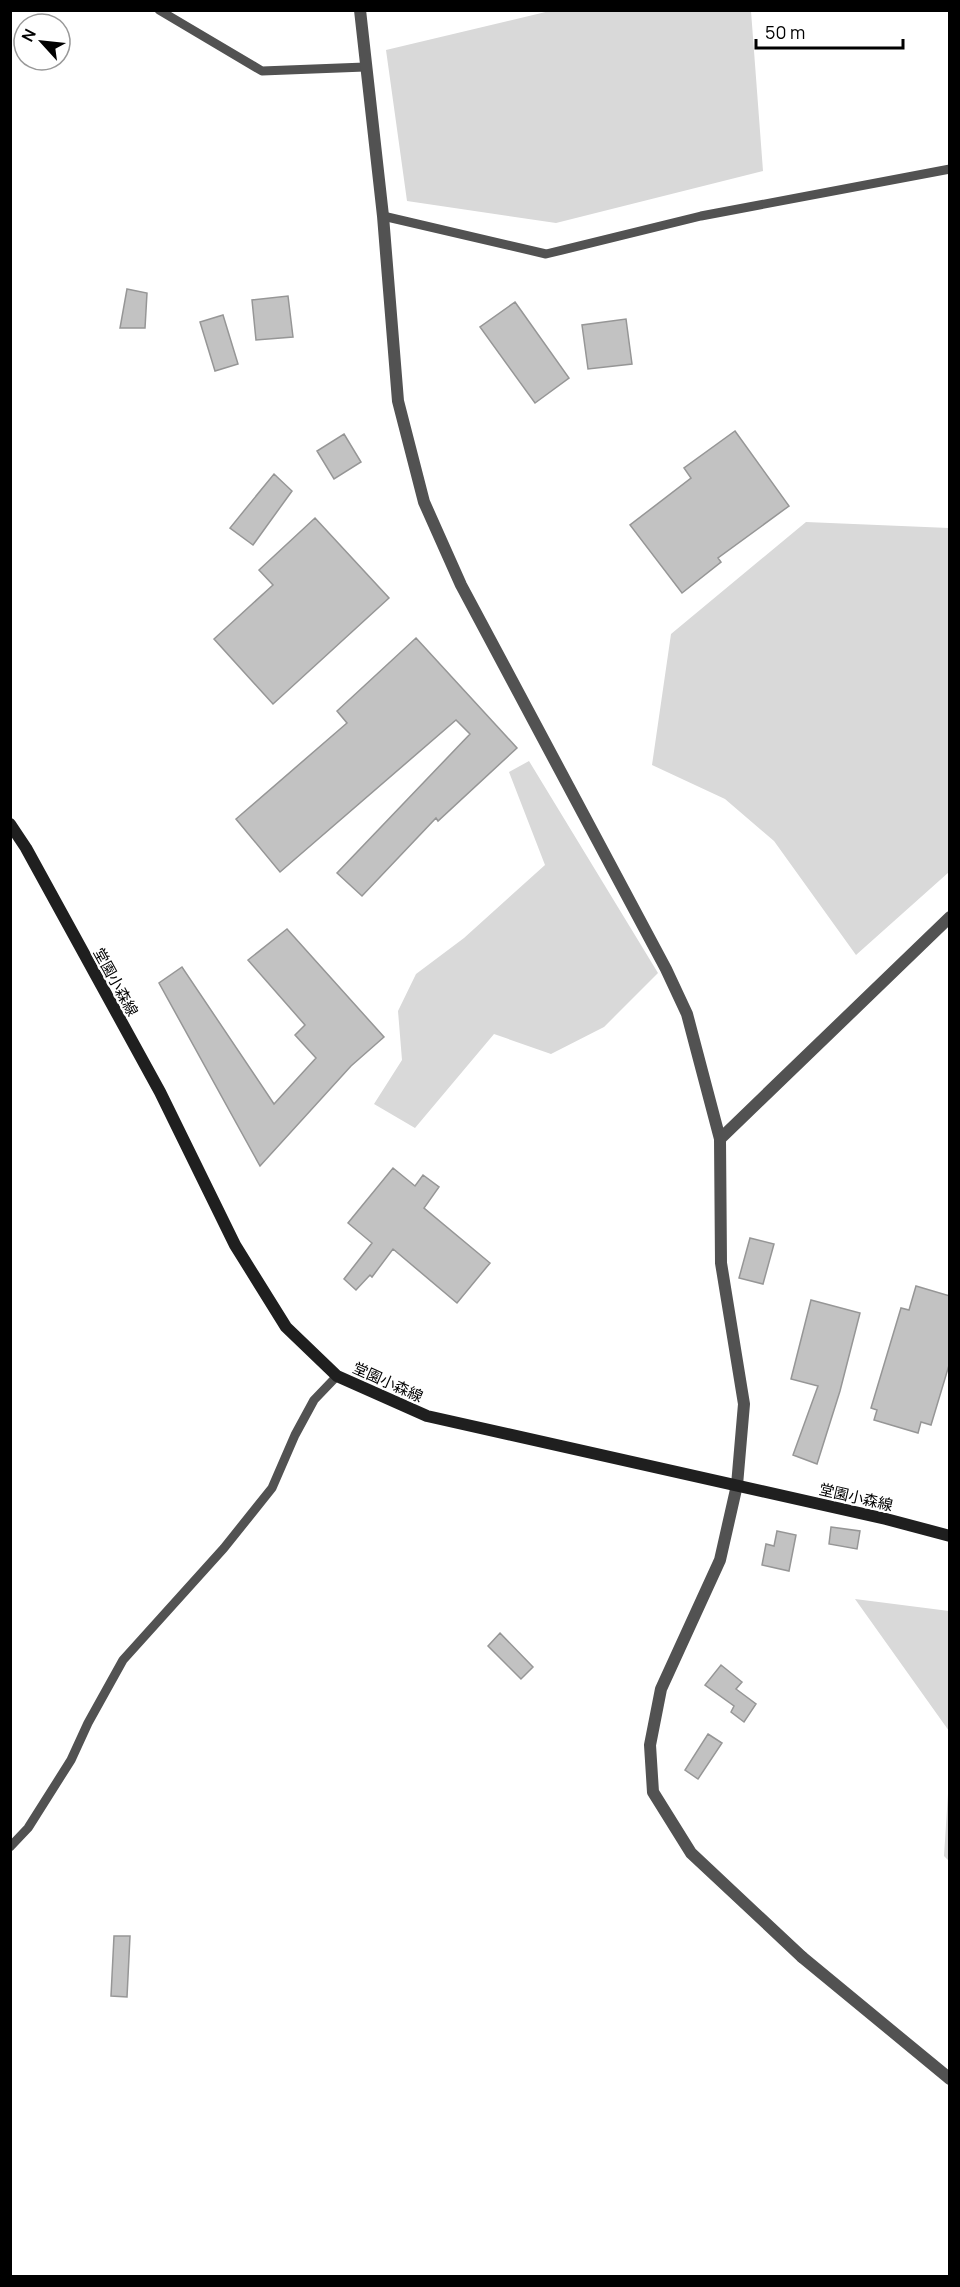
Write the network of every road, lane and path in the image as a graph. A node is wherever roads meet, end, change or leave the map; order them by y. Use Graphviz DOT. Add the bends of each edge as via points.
graph roads {
  1 [pos="159,10"];
  2 [pos="360,10"];
  3 [pos="365,67"];
  4 [pos="950,169"];
  5 [pos="382,216"];
  6 [pos="10,824"];
  7 [pos="950,917"];
  8 [pos="720,1139"];
  9 [pos="337,1376"];
  10 [pos="737,1485"];
  11 [pos="950,1536"];
  12 [pos="10,1847"];
  13 [pos="950,2079"];
  1 -- 3 [label="lane" via="262,71"];
  2 -- 3 [label="street"];
  3 -- 5 [label="street"];
  4 -- 5 [label="lane" via="701,216 546,254"];
  5 -- 8 [label="street" via="398,401 424,502 461,585 679,996"];
  6 -- 9 [label="main road, 堂園小森線" via="160,1092 235,1245 286,1327"];
  7 -- 8 [label="street"];
  8 -- 10 [label="street" via="721,1263 744,1404"];
  9 -- 10 [label="main road, 堂園小森線" via="427,1416"];
  9 -- 12 [label="lane" via="314,1400 294,1434 272,1488 224,1548 123,1660 71,1760 28,1828"];
  10 -- 11 [label="main road, 堂園小森線"];
  10 -- 13 [label="street" via="720,1560 661,1689 650,1745 653,1792 691,1853 802,1957"];
}
